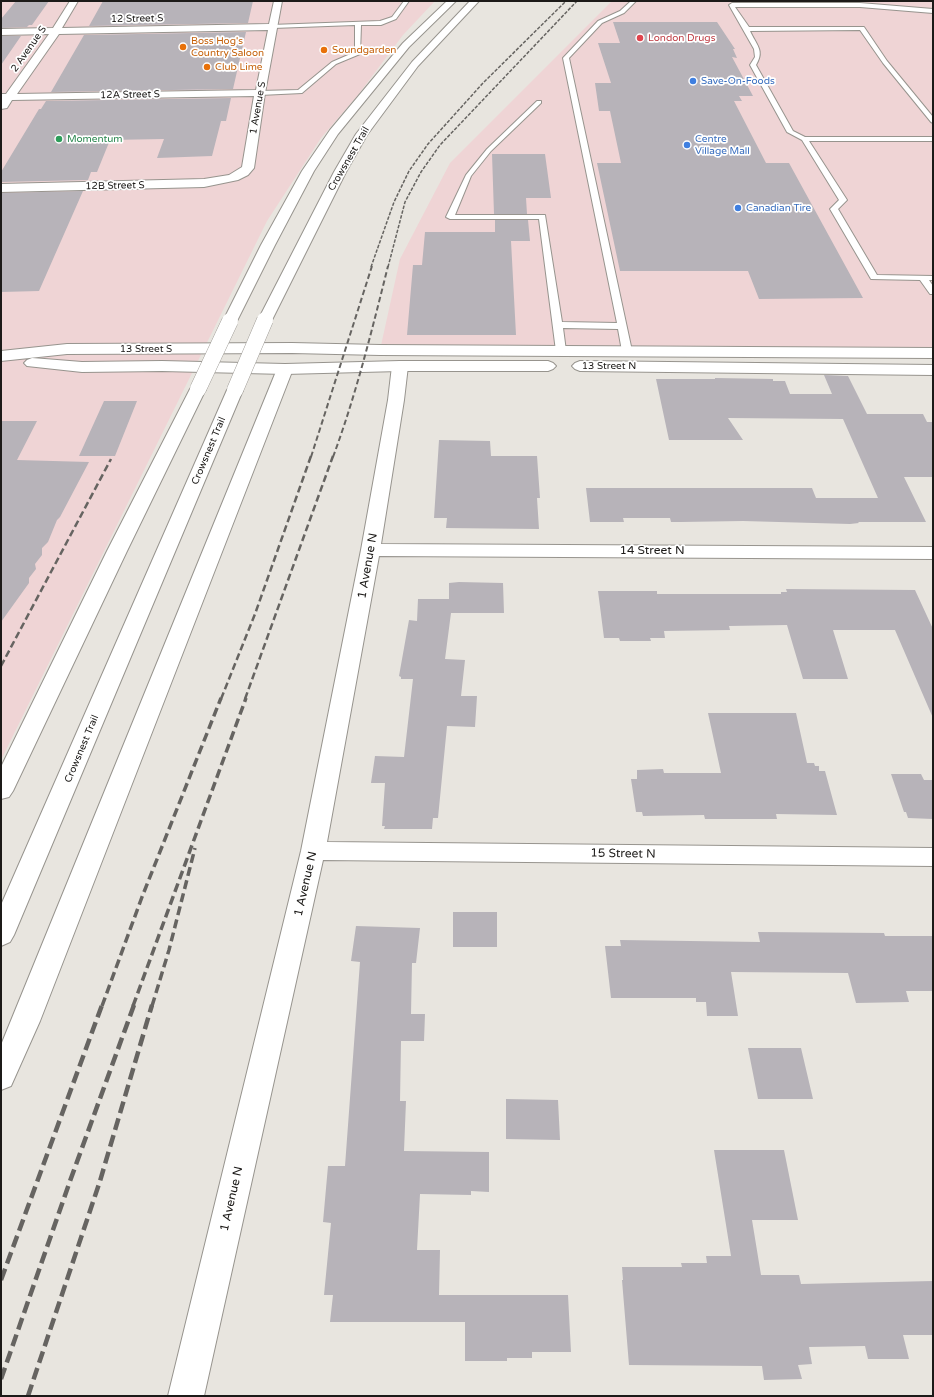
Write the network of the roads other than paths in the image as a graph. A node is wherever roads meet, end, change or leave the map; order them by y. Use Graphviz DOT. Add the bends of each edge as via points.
graph roads {
  1 [pos="74,1"];
  2 [pos="278,1"];
  3 [pos="407,1"];
  4 [pos="440,1"];
  5 [pos="452,1"];
  6 [pos="634,1"];
  7 [pos="478,3"];
  8 [pos="933,11"];
  9 [pos="358,24"];
  10 [pos="273,27"];
  11 [pos="747,29"];
  12 [pos="56,31"];
  13 [pos="1,32"];
  14 [pos="406,45"];
  15 [pos="260,93"];
  16 [pos="5,97"];
  17 [pos="539,102"];
  18 [pos="918,103"];
  19 [pos="926,103"];
  20 [pos="1,109"];
  21 [pos="933,121"];
  22 [pos="804,139"];
  23 [pos="933,139"];
  24 [pos="229,180"];
  25 [pos="1,188"];
  26 [pos="923,278"];
  27 [pos="933,278"];
  28 [pos="933,292"];
  29 [pos="558,325"];
  30 [pos="622,326"];
  31 [pos="561,351"];
  32 [pos="627,351"];
  33 [pos="933,353"];
  34 [pos="1,356"];
  35 [pos="289,358"];
  36 [pos="1,361"];
  37 [pos="400,366"];
  38 [pos="933,370"];
  39 [pos="371,550"];
  40 [pos="933,553"];
  41 [pos="1,791"];
  42 [pos="313,851"];
  43 [pos="933,857"];
  44 [pos="1,935"];
  45 [pos="1,1077"];
  46 [pos="186,1396"];
  1 -- 12 [label="main road, 2 Avenue S"];
  2 -- 10 [label="main road, 1 Avenue S"];
  3 -- 9 [label="lane" via="391,20"];
  4 -- 14 [label="main road"];
  5 -- 14 [label="main road, Crowsnest Trail"];
  6 -- 30 [label="lane" via="622,12 600,22 566,58"];
  7 -- 44 [label="main road, Crowsnest Trail, bridge" via="414,64 362,134 264,320"];
  8 -- 11 [label="lane" via="860,5 732,5"];
  9 -- 10 [label="lane"];
  9 -- 15 [label="lane" via="358,53 334,63 300,92"];
  10 -- 12 [label="main road, 12 Street S"];
  10 -- 15 [label="main road, 1 Avenue S"];
  11 -- 18 [label="lane" via="862,28"];
  11 -- 22 [label="lane" via="758,49 758,56 753,65 756,71 790,132"];
  12 -- 13 [label="main road, 12 Street S"];
  12 -- 16 [label="main road, 2 Avenue S"];
  14 -- 41 [label="main road, Crowsnest Trail, bridge" via="334,132 308,171 230,321"];
  15 -- 16 [label="main road, 12A Street S"];
  15 -- 24 [label="main road, 1 Avenue S" via="248,168 243,174"];
  16 -- 20 [label="main road, 2 Avenue S"];
  17 -- 29 [label="lane" via="489,150 468,176 450,217 542,217"];
  18 -- 19 [label="lane"];
  18 -- 21 [label="lane"];
  22 -- 23 [label="lane"];
  22 -- 26 [label="lane" via="843,200 834,209 874,278"];
  24 -- 25 [label="main road, 12B Street S" via="178,185"];
  26 -- 27 [label="lane"];
  26 -- 28 [label="lane"];
  29 -- 30 [label="lane"];
  29 -- 31 [label="lane"];
  30 -- 32 [label="lane"];
  31 -- 32 [label="main road, 13 Street N"];
  31 -- 35 [label="main road, 13 Street N" via="380,350"];
  32 -- 33 [label="main road, 13 Street N"];
  34 -- 35 [label="main road, 13 Street S" via="67,349"];
  35 -- 36 [label="main road, 13 Street S" via="162,366 82,367"];
  35 -- 37 [label="main road, 13 Street N"];
  35 -- 45 [label="main road" via="26,1021"];
  37 -- 38 [label="main road, 13 Street N"];
  37 -- 39 [label="main road, 1 Avenue N"];
  39 -- 40 [label="main road, 14 Street N"];
  39 -- 42 [label="main road, 1 Avenue N"];
  42 -- 43 [label="main road, 15 Street N"];
  42 -- 46 [label="main road, 1 Avenue N"];
}
